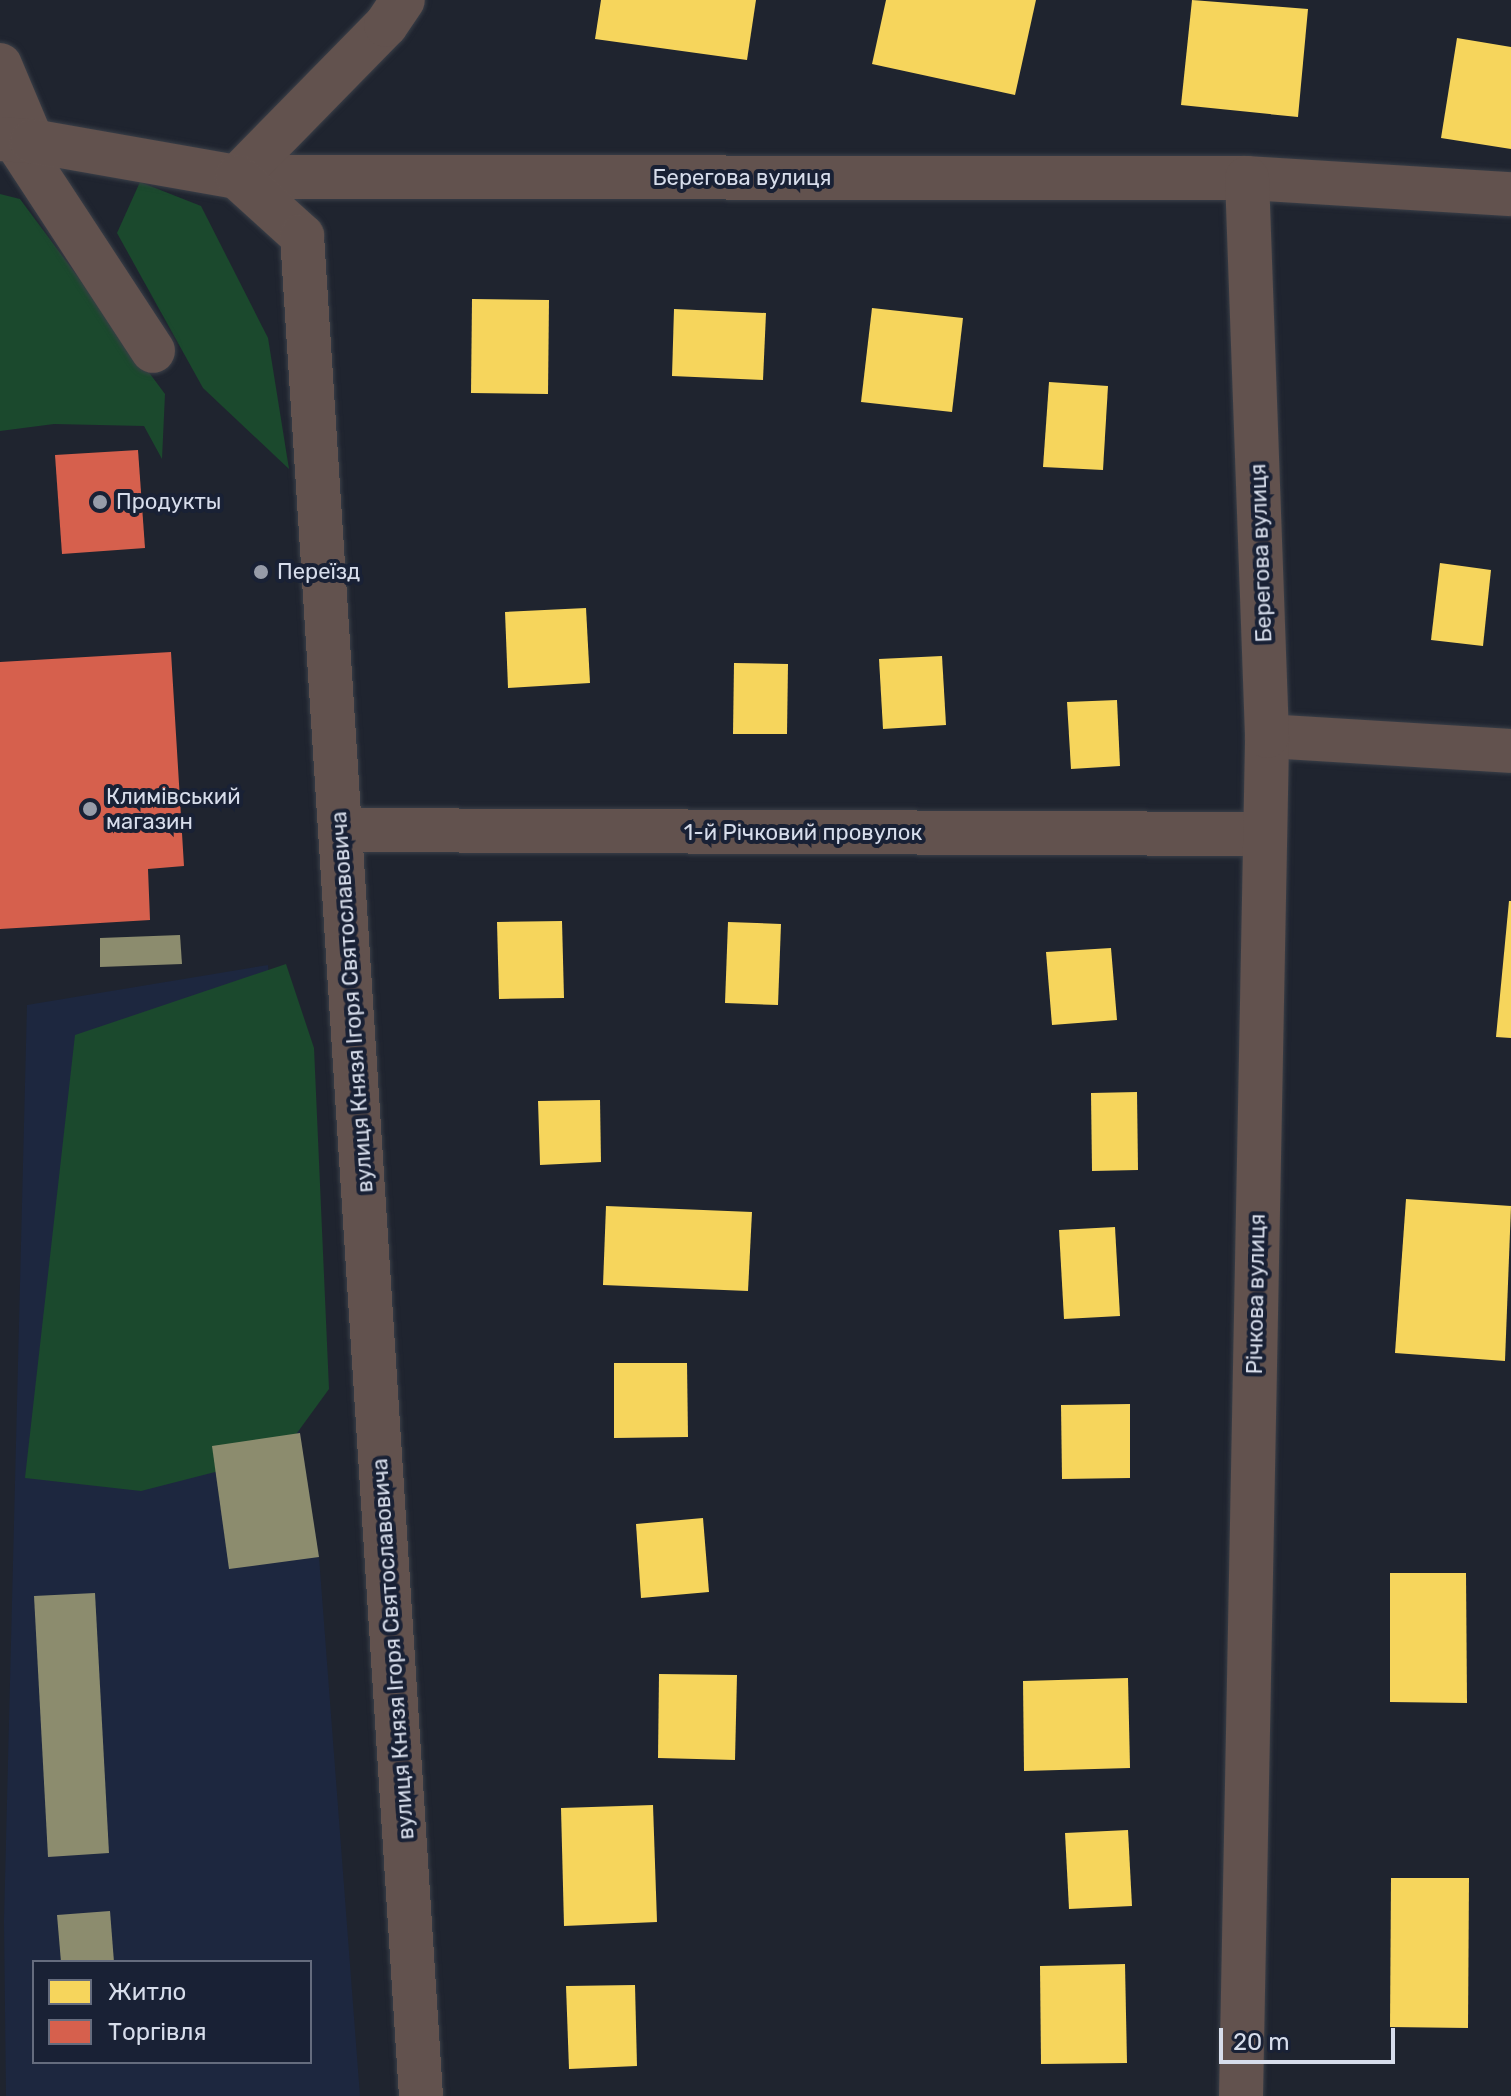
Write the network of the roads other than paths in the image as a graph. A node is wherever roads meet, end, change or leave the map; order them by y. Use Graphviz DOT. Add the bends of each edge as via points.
graph roads {
  1 [pos="403,0"];
  2 [pos="0,65"];
  3 [pos="16,140"];
  4 [pos="237,177"];
  5 [pos="1247,178"];
  6 [pos="1511,194"];
  7 [pos="153,351"];
  8 [pos="1267,736"];
  9 [pos="1511,751"];
  10 [pos="342,830"];
  11 [pos="1265,834"];
  12 [pos="421,2096"];
  13 [pos="1241,2096"];
  1 -- 4 [label="street" via="386,25"];
  2 -- 3 [label="street"];
  3 -- 4 [label="street"];
  3 -- 7 [label="street"];
  4 -- 5 [label="street, Берегова вулиця"];
  4 -- 10 [label="street, вулиця Князя Ігоря Святославовича" via="302,236"];
  5 -- 6 [label="street, Берегова вулиця"];
  5 -- 8 [label="street, Берегова вулиця"];
  8 -- 9 [label="street"];
  8 -- 11 [label="street, Річкова вулиця"];
  10 -- 11 [label="street, 1-й Річковий провулок"];
  10 -- 12 [label="street, вулиця Князя Ігоря Святославовича"];
  11 -- 13 [label="street, Річкова вулиця"];
}
